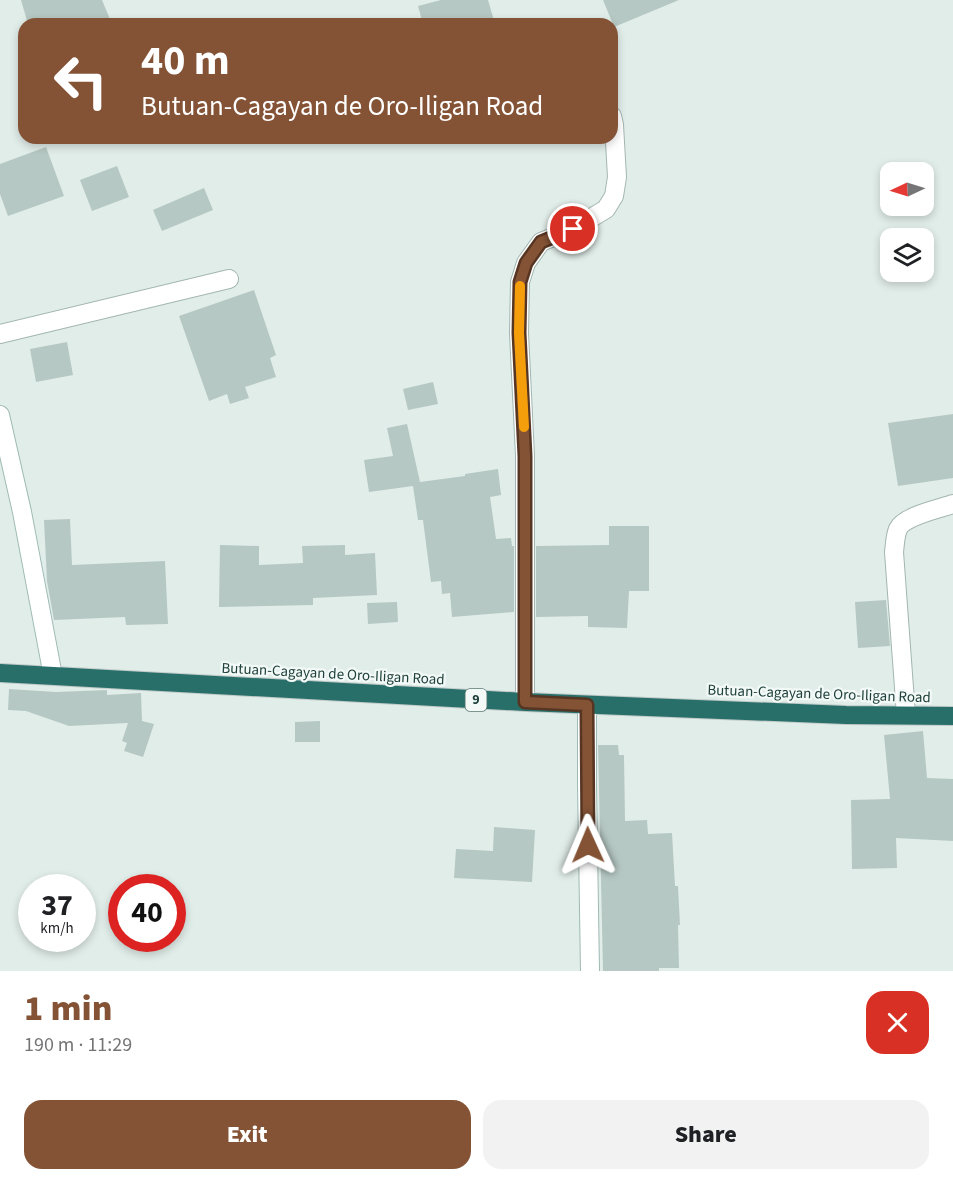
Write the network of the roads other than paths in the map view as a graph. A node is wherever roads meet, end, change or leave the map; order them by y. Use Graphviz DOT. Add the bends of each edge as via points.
graph roads {
  1 [pos="615,144"];
  2 [pos="229,279"];
  3 [pos="0,334"];
  4 [pos="0,415"];
  5 [pos="953,504"];
  6 [pos="0,673"];
  7 [pos="53,676"];
  8 [pos="525,702"];
  9 [pos="587,705"];
  10 [pos="906,715"];
  11 [pos="953,716"];
  12 [pos="590,971"];
  1 -- 8 [label="street" via="617,177 614,196 606,209 541,242 526,263 520,282"];
  2 -- 3 [label="street"];
  4 -- 7 [label="street"];
  5 -- 10 [label="street" via="904,520 895,541"];
  6 -- 7 [label="highway, Butuan-Cagayan de Oro-Iligan Road / 9"];
  7 -- 8 [label="highway, Butuan-Cagayan de Oro-Iligan Road / 9"];
  8 -- 9 [label="highway, Butuan-Cagayan de Oro-Iligan Road / 9"];
  9 -- 10 [label="highway, Butuan-Cagayan de Oro-Iligan Road / 9"];
  9 -- 12 [label="street"];
  10 -- 11 [label="highway, Butuan-Cagayan de Oro-Iligan Road / 9"];
}
